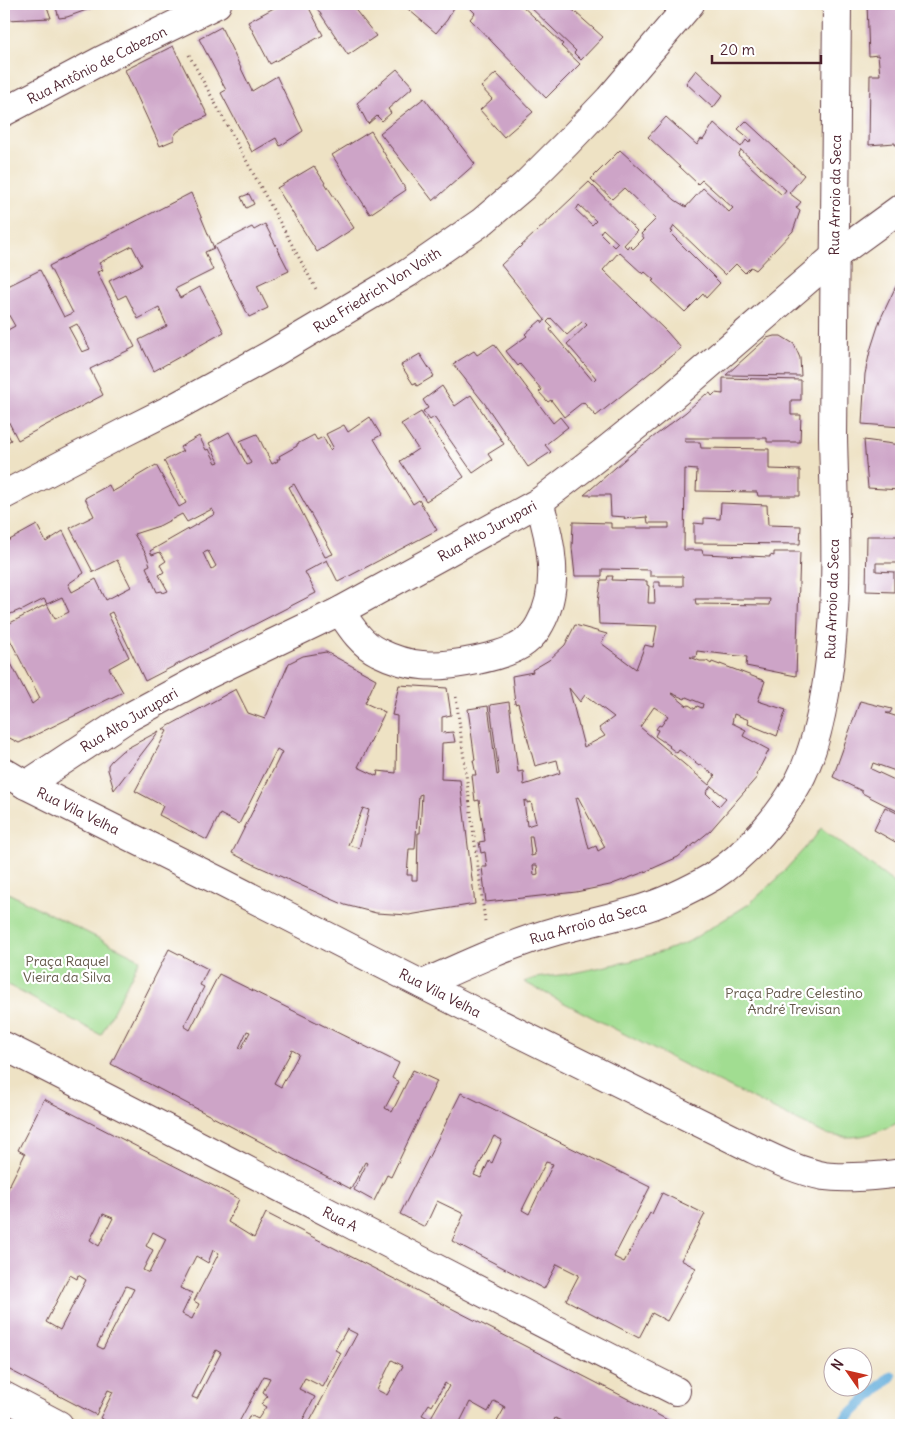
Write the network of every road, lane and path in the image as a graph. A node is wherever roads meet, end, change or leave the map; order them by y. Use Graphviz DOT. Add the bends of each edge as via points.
graph roads {
  1 [pos="217,4"];
  2 [pos="690,4"];
  3 [pos="837,4"];
  4 [pos="174,26"];
  5 [pos="9,105"];
  6 [pos="901,208"];
  7 [pos="835,256"];
  8 [pos="332,318"];
  9 [pos="4,495"];
  10 [pos="540,502"];
  11 [pos="340,611"];
  12 [pos="451,664"];
  13 [pos="15,778"];
  14 [pos="483,956"];
  15 [pos="423,984"];
  16 [pos="4,1046"];
  17 [pos="894,1174"];
  18 [pos="676,1391"];
  19 [pos="4,1396"];
  20 [pos="59,1425"];
  1 -- 4 [label="street, Rua Antônio de Cabezon"];
  2 -- 8 [label="street, Rua Friedrich Von Voith" via="609,99 524,186 483,221 408,273"];
  3 -- 7 [label="street, Rua Arroio da Seca"];
  4 -- 5 [label="street, Rua Antônio de Cabezon"];
  4 -- 8 [label="path"];
  6 -- 7 [label="street, Rua Alto Jurupari"];
  7 -- 10 [label="street, Rua Alto Jurupari" via="666,402"];
  7 -- 14 [label="street, Rua Arroio da Seca" via="834,609 821,717 800,780 768,826 713,876 637,911 554,932"];
  8 -- 9 [label="street, Rua Friedrich Von Voith" via="177,406"];
  10 -- 11 [label="street, Rua Alto Jurupari"];
  10 -- 12 [label="street" via="551,546 552,572 550,600 540,625 525,642 506,652"];
  11 -- 12 [label="street" via="355,634 377,652 423,666"];
  11 -- 13 [label="street, Rua Alto Jurupari" via="207,675"];
  12 -- 14 [label="path" via="485,923"];
  13 -- 15 [label="street, Rua Vila Velha"];
  14 -- 15 [label="street, Rua Arroio da Seca"];
  15 -- 17 [label="street, Rua Vila Velha" via="789,1165 824,1176"];
  16 -- 18 [label="street, Rua A"];
  19 -- 20 [label="street"];
}
